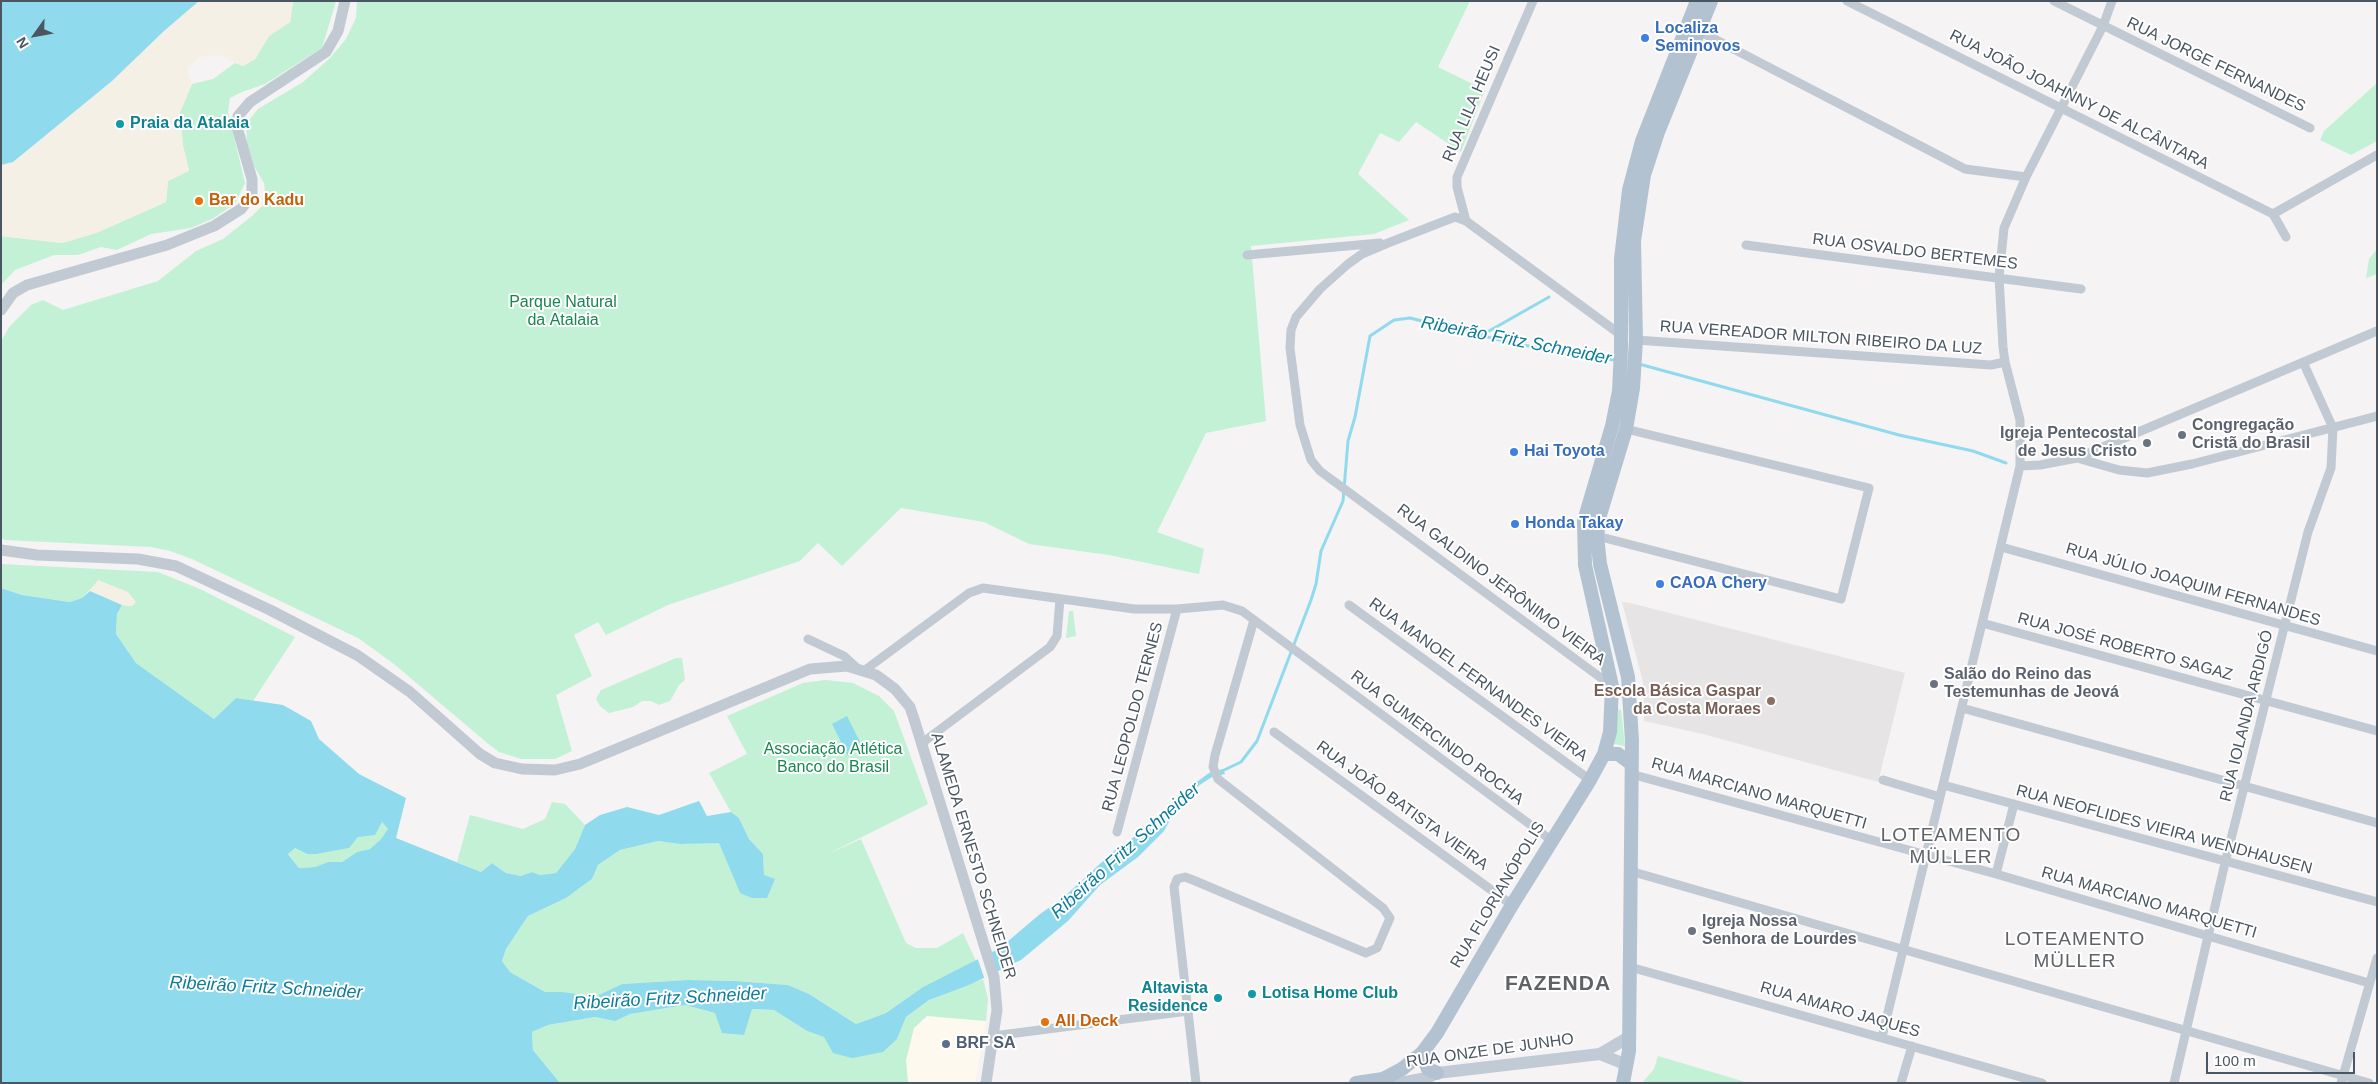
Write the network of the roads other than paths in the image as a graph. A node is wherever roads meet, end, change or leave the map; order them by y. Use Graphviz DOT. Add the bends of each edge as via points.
graph roads {
  1 [pos="345,1"];
  2 [pos="1533,1"];
  3 [pos="1697,1"];
  4 [pos="1711,1"];
  5 [pos="1847,1"];
  6 [pos="2054,1"];
  7 [pos="2112,1"];
  8 [pos="2104,26"];
  9 [pos="1699,31"];
  10 [pos="2062,108"];
  11 [pos="2310,128"];
  12 [pos="2377,155"];
  13 [pos="2026,177"];
  14 [pos="2273,214"];
  15 [pos="1466,221"];
  16 [pos="2286,237"];
  17 [pos="1388,242"];
  18 [pos="1746,245"];
  19 [pos="1247,255"];
  20 [pos="1999,277"];
  21 [pos="2081,289"];
  22 [pos="1,310"];
  23 [pos="2377,330"];
  24 [pos="1628,343"];
  25 [pos="2005,362"];
  26 [pos="2303,362"];
  27 [pos="1627,373"];
  28 [pos="2377,416"];
  29 [pos="2333,428"];
  30 [pos="1626,429"];
  31 [pos="2077,458"];
  32 [pos="2020,466"];
  33 [pos="1597,536"];
  34 [pos="2000,547"];
  35 [pos="1,550"];
  36 [pos="1060,599"];
  37 [pos="1349,605"];
  38 [pos="1177,609"];
  39 [pos="1254,620"];
  40 [pos="1982,623"];
  41 [pos="2285,626"];
  42 [pos="808,639"];
  43 [pos="2377,651"];
  44 [pos="860,669"];
  45 [pos="1612,686"];
  46 [pos="1628,696"];
  47 [pos="2267,701"];
  48 [pos="1962,708"];
  49 [pos="2377,731"];
  50 [pos="1274,732"];
  51 [pos="922,743"];
  52 [pos="1604,754"];
  53 [pos="1630,768"];
  54 [pos="1590,780"];
  55 [pos="1883,780"];
  56 [pos="1943,785"];
  57 [pos="2245,788"];
  58 [pos="1940,797"];
  59 [pos="2014,804"];
  60 [pos="2377,823"];
  61 [pos="1116,832"];
  62 [pos="1551,840"];
  63 [pos="1926,856"];
  64 [pos="2225,863"];
  65 [pos="1630,871"];
  66 [pos="1996,874"];
  67 [pos="2377,902"];
  68 [pos="1512,905"];
  69 [pos="2210,936"];
  70 [pos="1902,949"];
  71 [pos="2377,958"];
  72 [pos="1630,967"];
  73 [pos="2369,983"];
  74 [pos="1188,1011"];
  75 [pos="2187,1030"];
  76 [pos="993,1036"];
  77 [pos="1629,1037"];
  78 [pos="1882,1037"];
  79 [pos="1912,1046"];
  80 [pos="1422,1053"];
  81 [pos="1600,1054"];
  82 [pos="1627,1065"];
  83 [pos="1437,1073"];
  84 [pos="1383,1079"];
  85 [pos="2342,1079"];
  86 [pos="986,1083"];
  87 [pos="1196,1083"];
  88 [pos="1356,1083"];
  89 [pos="1623,1083"];
  90 [pos="1901,1083"];
  91 [pos="2042,1083"];
  92 [pos="2174,1083"];
  93 [pos="2369,1083"];
  1 -- 22 [label="street" via="338,30 326,52 250,102 238,116 237,127 252,179 252,195 241,209 214,226 167,245 27,285 13,293"];
  2 -- 15 [label="street, RUA LILA HEUSI" via="1457,177"];
  3 -- 24 [label="main road" via="1642,141 1629,190 1621,259"];
  4 -- 9 [label="main road"];
  5 -- 10 [label="street, RUA JOÃO JOAHNNY DE ALCÂNTARA"];
  6 -- 8 [label="street, RUA JORGE FERNANDES"];
  7 -- 8 [label="street"];
  8 -- 10 [label="street"];
  8 -- 11 [label="street, RUA JORGE FERNANDES"];
  9 -- 13 [label="street" via="1965,168"];
  9 -- 24 [label="main road" via="1658,132 1644,176 1634,240"];
  10 -- 13 [label="street"];
  10 -- 14 [label="street, RUA JOÃO JOAHNNY DE ALCÂNTARA"];
  12 -- 14 [label="street"];
  13 -- 20 [label="street" via="2004,228"];
  14 -- 16 [label="street"];
  15 -- 17 [label="street" via="1450,218"];
  15 -- 24 [label="street"];
  17 -- 19 [label="street"];
  17 -- 45 [label="street, RUA GALDINO JERÔNIMO VIEIRA" via="1362,254 1320,289 1296,317 1291,330 1297,404 1305,447 1311,460 1320,472 1357,496"];
  18 -- 20 [label="street, RUA OSVALDO BERTEMES"];
  20 -- 21 [label="street, RUA OSVALDO BERTEMES"];
  20 -- 25 [label="street"];
  23 -- 26 [label="street"];
  24 -- 25 [label="street, RUA VEREADOR MILTON RIBEIRO DA LUZ" via="1991,365"];
  24 -- 27 [label="main road"];
  25 -- 32 [label="street" via="2020,420"];
  26 -- 29 [label="street, RUA IOLANDA ARDIGÓ"];
  26 -- 31 [label="street"];
  27 -- 30 [label="main road"];
  27 -- 45 [label="main road, RUA FLORIANÓPOLIS" via="1586,509 1582,537"];
  28 -- 29 [label="street"];
  29 -- 31 [label="street" via="2147,473 2119,470"];
  29 -- 41 [label="street, RUA IOLANDA ARDIGÓ" via="2331,468 2308,532"];
  30 -- 33 [label="main road"];
  30 -- 33 [label="street" via="1869,488 1841,600"];
  31 -- 32 [label="street"];
  32 -- 34 [label="street"];
  33 -- 46 [label="main road" via="1600,564 1625,658"];
  34 -- 40 [label="street"];
  34 -- 41 [label="street, RUA JÚLIO JOAQUIM FERNANDES"];
  35 -- 44 [label="street" via="37,555 138,559 176,566 357,655 410,692 480,754 495,763 522,769 555,770 580,764 810,669 835,665"];
  36 -- 38 [label="street, RUA GUMERCINDO ROCHA" via="1134,609"];
  36 -- 44 [label="street, RUA GUMERCINDO ROCHA" via="989,588 976,589"];
  36 -- 51 [label="street" via="1057,636 1050,647"];
  37 -- 54 [label="street, RUA MANOEL FERNANDES VIEIRA"];
  38 -- 39 [label="street, RUA GUMERCINDO ROCHA" via="1223,604"];
  38 -- 61 [label="street, RUA LEOPOLDO TERNES"];
  39 -- 62 [label="street, RUA GUMERCINDO ROCHA"];
  39 -- 74 [label="street" via="1213,767 1218,779 1390,918 1377,948 1366,953 1193,880 1178,879 1174,887"];
  40 -- 47 [label="street, RUA JOSÉ ROBERTO SAGAZ"];
  40 -- 48 [label="street"];
  41 -- 43 [label="street, RUA JÚLIO JOAQUIM FERNANDES"];
  41 -- 47 [label="street, RUA IOLANDA ARDIGÓ"];
  42 -- 44 [label="street" via="844,656"];
  44 -- 51 [label="street, ALAMEDA ERNESTO SCHNEIDER" via="886,681 904,699"];
  45 -- 46 [label="street, RUA GALDINO JERÔNIMO VIEIRA"];
  45 -- 52 [label="main road, RUA FLORIANÓPOLIS" via="1610,732"];
  46 -- 53 [label="main road" via="1632,742"];
  47 -- 49 [label="street, RUA JOSÉ ROBERTO SAGAZ"];
  47 -- 57 [label="street, RUA IOLANDA ARDIGÓ"];
  48 -- 56 [label="street"];
  48 -- 57 [label="street"];
  50 -- 68 [label="street, RUA JOÃO BATISTA VIEIRA"];
  51 -- 76 [label="street, ALAMEDA ERNESTO SCHNEIDER" via="994,977 998,1000"];
  52 -- 53 [label="main road" via="1618,754"];
  52 -- 54 [label="main road, RUA FLORIANÓPOLIS"];
  53 -- 63 [label="street, RUA MARCIANO MARQUETTI"];
  53 -- 65 [label="main road"];
  54 -- 62 [label="main road, RUA FLORIANÓPOLIS"];
  55 -- 58 [label="street"];
  56 -- 58 [label="street"];
  56 -- 59 [label="street, RUA NEOFLIDES VIEIRA WENDHAUSEN"];
  57 -- 60 [label="street"];
  57 -- 64 [label="street, RUA IOLANDA ARDIGÓ"];
  58 -- 63 [label="street"];
  59 -- 64 [label="street, RUA NEOFLIDES VIEIRA WENDHAUSEN"];
  59 -- 66 [label="street"];
  62 -- 68 [label="main road, RUA FLORIANÓPOLIS"];
  63 -- 66 [label="street, RUA MARCIANO MARQUETTI"];
  63 -- 70 [label="street"];
  64 -- 67 [label="street, RUA NEOFLIDES VIEIRA WENDHAUSEN"];
  64 -- 69 [label="street, RUA IOLANDA ARDIGÓ"];
  65 -- 70 [label="street"];
  65 -- 72 [label="main road"];
  66 -- 69 [label="street, RUA MARCIANO MARQUETTI"];
  68 -- 80 [label="main road, RUA FLORIANÓPOLIS"];
  69 -- 73 [label="street, RUA MARCIANO MARQUETTI"];
  69 -- 75 [label="street, RUA IOLANDA ARDIGÓ"];
  70 -- 75 [label="street"];
  70 -- 78 [label="street"];
  71 -- 73 [label="street"];
  72 -- 77 [label="main road"];
  72 -- 78 [label="street, RUA AMARO JAQUES"];
  73 -- 85 [label="street"];
  74 -- 76 [label="street"];
  74 -- 87 [label="street"];
  75 -- 85 [label="street"];
  75 -- 92 [label="street, RUA IOLANDA ARDIGÓ"];
  76 -- 86 [label="street, ALAMEDA ERNESTO SCHNEIDER"];
  77 -- 81 [label="main road, RUA ONZE DE JUNHO"];
  77 -- 82 [label="main road"];
  78 -- 79 [label="street, RUA AMARO JAQUES"];
  79 -- 90 [label="street"];
  79 -- 91 [label="street, RUA AMARO JAQUES"];
  80 -- 83 [label="main road" via="1428,1069"];
  80 -- 84 [label="main road, RUA FLORIANÓPOLIS"];
  81 -- 82 [label="main road, RUA ONZE DE JUNHO"];
  81 -- 83 [label="main road, RUA ONZE DE JUNHO"];
  82 -- 89 [label="main road"];
  83 -- 84 [label="main road, RUA ONZE DE JUNHO" via="1405,1082"];
  84 -- 88 [label="main road, RUA ONZE DE JUNHO"];
  85 -- 93 [label="street"];
}
